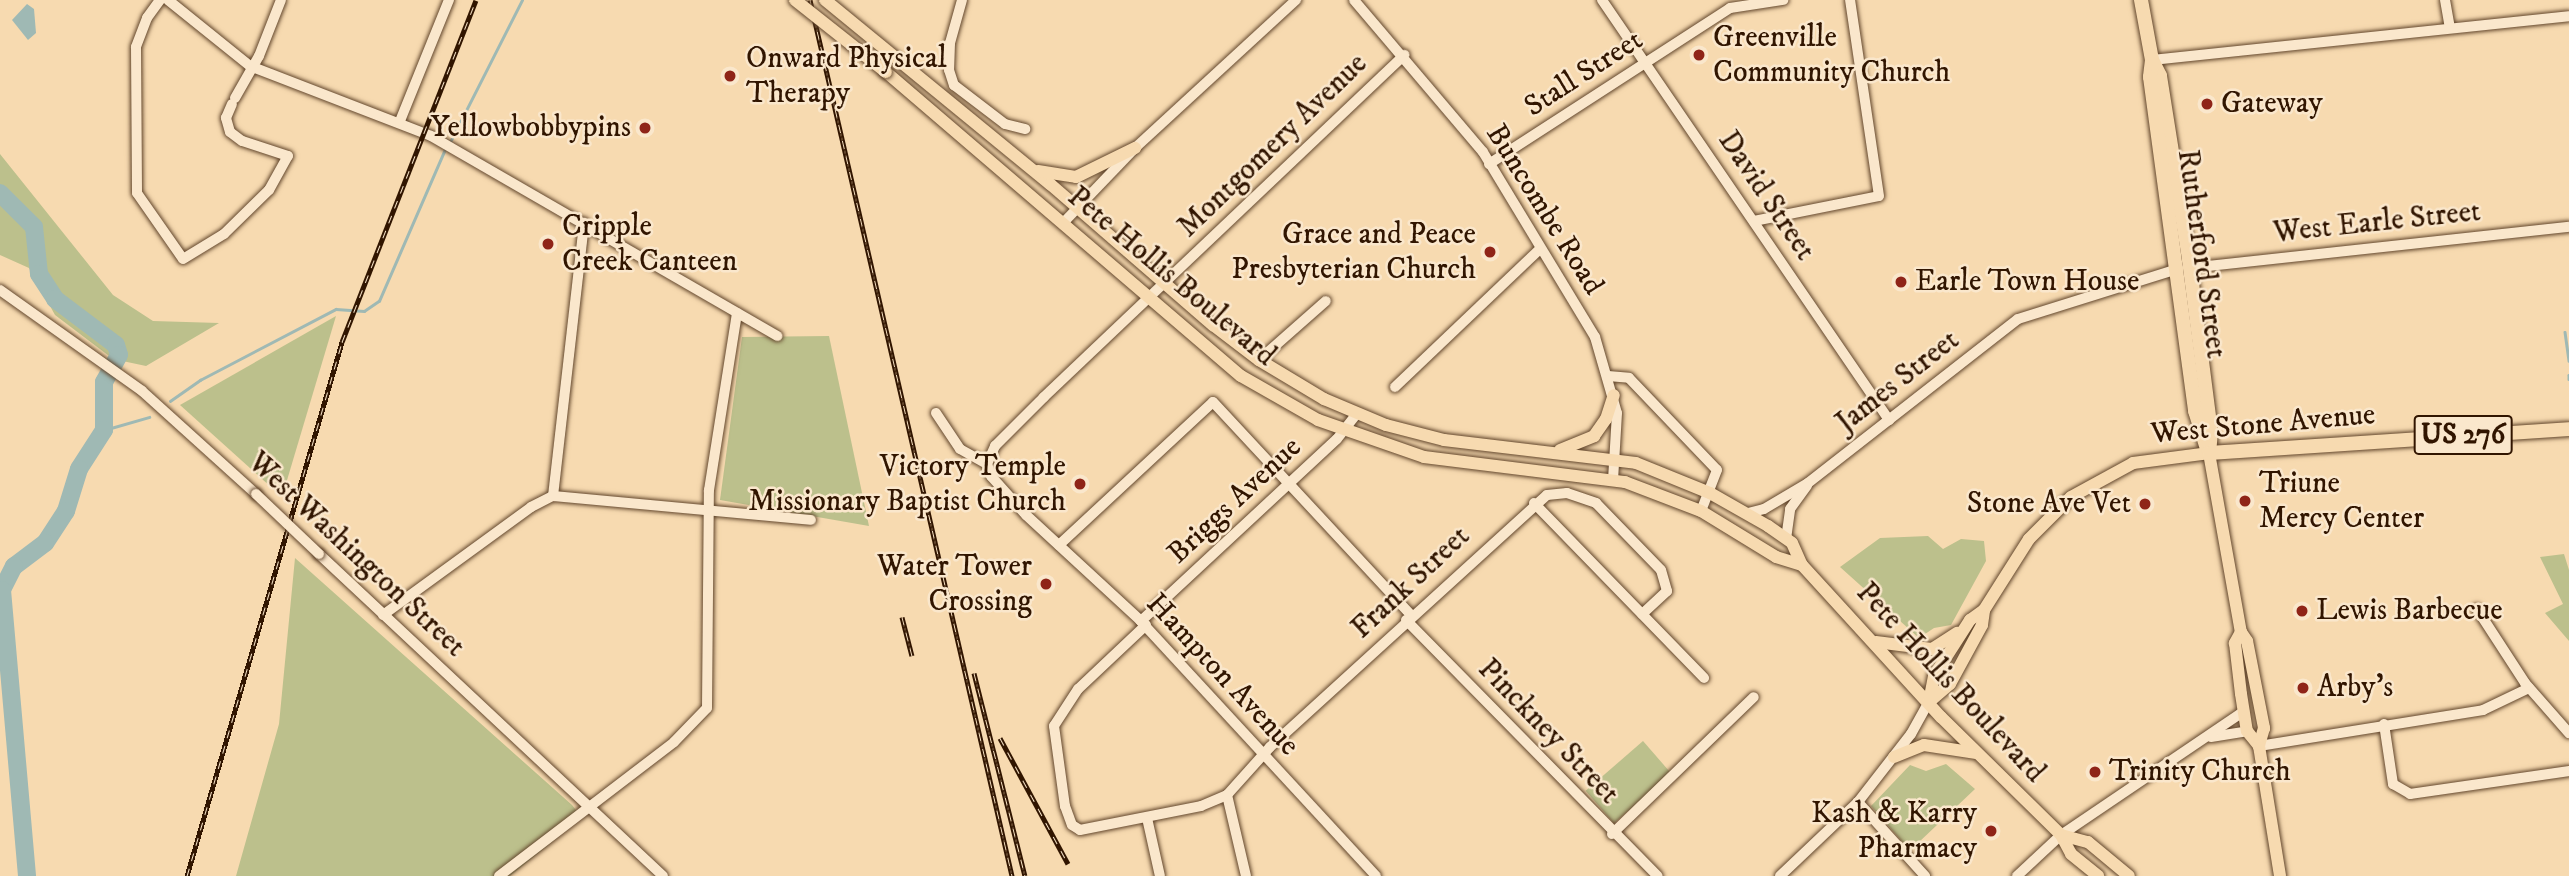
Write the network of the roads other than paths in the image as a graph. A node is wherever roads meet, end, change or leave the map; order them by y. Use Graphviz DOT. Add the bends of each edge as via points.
graph roads {
  1 [pos="160,0"];
  2 [pos="169,0"];
  3 [pos="281,0"];
  4 [pos="449,0"];
  5 [pos="795,0"];
  6 [pos="825,0"];
  7 [pos="962,0"];
  8 [pos="1296,0"];
  9 [pos="1354,0"];
  10 [pos="1602,0"];
  11 [pos="1783,0"];
  12 [pos="1850,0"];
  13 [pos="2141,0"];
  14 [pos="2445,0"];
  15 [pos="2569,16"];
  16 [pos="2450,28"];
  17 [pos="1404,55"];
  18 [pos="2152,60"];
  19 [pos="1646,64"];
  20 [pos="250,66"];
  21 [pos="400,121"];
  22 [pos="1025,129"];
  23 [pos="1135,148"];
  24 [pos="1489,164"];
  25 [pos="1029,168"];
  26 [pos="1077,208"];
  27 [pos="1754,221"];
  28 [pos="1064,222"];
  29 [pos="584,223"];
  30 [pos="2569,227"];
  31 [pos="1540,249"];
  32 [pos="2184,269"];
  33 [pos="1163,284"];
  34 [pos="0,290"];
  35 [pos="1149,297"];
  36 [pos="1326,301"];
  37 [pos="737,313"];
  38 [pos="777,336"];
  39 [pos="1259,360"];
  40 [pos="1608,376"];
  41 [pos="1395,387"];
  42 [pos="1614,395"];
  43 [pos="936,413"];
  44 [pos="1357,414"];
  45 [pos="1889,420"];
  46 [pos="2569,429"];
  47 [pos="1345,430"];
  48 [pos="1556,452"];
  49 [pos="2209,453"];
  50 [pos="1617,460"];
  51 [pos="987,464"];
  52 [pos="1613,480"];
  53 [pos="1808,484"];
  54 [pos="1289,485"];
  55 [pos="1710,493"];
  56 [pos="554,496"];
  57 [pos="1534,503"];
  58 [pos="708,508"];
  59 [pos="1701,511"];
  60 [pos="1748,513"];
  61 [pos="811,520"];
  62 [pos="1786,539"];
  63 [pos="1059,545"];
  64 [pos="1802,565"];
  65 [pos="2477,609"];
  66 [pos="1983,610"];
  67 [pos="1642,614"];
  68 [pos="383,615"];
  69 [pos="1408,618"];
  70 [pos="1970,620"];
  71 [pos="1143,623"];
  72 [pos="2241,632"];
  73 [pos="1876,642"];
  74 [pos="1704,678"];
  75 [pos="2529,688"];
  76 [pos="1754,696"];
  77 [pos="1928,702"];
  78 [pos="2244,711"];
  79 [pos="2384,724"];
  80 [pos="2247,731"];
  81 [pos="2569,733"];
  82 [pos="2211,738"];
  83 [pos="2259,746"];
  84 [pos="1976,753"];
  85 [pos="1262,754"];
  86 [pos="1894,757"];
  87 [pos="2569,771"];
  88 [pos="1227,795"];
  89 [pos="1858,802"];
  90 [pos="589,809"];
  91 [pos="1147,818"];
  92 [pos="1612,834"];
  93 [pos="2061,835"];
  94 [pos="499,876"];
  95 [pos="663,876"];
  96 [pos="1160,876"];
  97 [pos="1246,876"];
  98 [pos="1376,876"];
  99 [pos="1658,876"];
  100 [pos="1780,876"];
  101 [pos="1925,876"];
  102 [pos="2017,876"];
  103 [pos="2098,876"];
  104 [pos="2129,876"];
  105 [pos="2280,876"];
  1 -- 20 [label="street" via="136,47 137,193 183,259 233,225 269,190 288,156 242,141 230,132 226,118"];
  2 -- 20 [label="street"];
  3 -- 20 [label="street" via="259,56"];
  4 -- 21 [label="street"];
  5 -- 28 [label="main road, Pete Hollis Boulevard, bridge"];
  6 -- 25 [label="main road, Pete Hollis Boulevard"];
  7 -- 22 [label="street" via="950,43 949,70 954,85 1005,124"];
  8 -- 23 [label="street"];
  9 -- 17 [label="street, Buncombe Road"];
  10 -- 19 [label="street, David Street"];
  11 -- 19 [label="street, Stall Street" via="1730,8"];
  12 -- 27 [label="street" via="1879,195"];
  13 -- 18 [label="highway, Rutherford Street"];
  14 -- 16 [label="street"];
  15 -- 16 [label="street"];
  16 -- 18 [label="street"];
  17 -- 24 [label="street, Buncombe Road"];
  17 -- 33 [label="street, Montgomery Avenue"];
  18 -- 32 [label="highway, Rutherford Street" via="2160,76"];
  19 -- 24 [label="street, Stall Street"];
  19 -- 27 [label="street, David Street"];
  20 -- 21 [label="street"];
  21 -- 29 [label="street"];
  23 -- 25 [label="main road" via="1069,178"];
  23 -- 26 [label="street"];
  24 -- 31 [label="street, Buncombe Road"];
  25 -- 26 [label="main road, Pete Hollis Boulevard"];
  26 -- 28 [label="street"];
  26 -- 33 [label="main road, Pete Hollis Boulevard"];
  27 -- 45 [label="street, David Street"];
  28 -- 35 [label="main road, Pete Hollis Boulevard"];
  29 -- 37 [label="street"];
  29 -- 56 [label="street"];
  30 -- 32 [label="street, West Earle Street"];
  31 -- 40 [label="street, Buncombe Road" via="1595,337"];
  31 -- 41 [label="street"];
  32 -- 45 [label="street, James Street" via="2018,319"];
  32 -- 49 [label="highway, Rutherford Street" via="2211,431"];
  33 -- 35 [label="street, Montgomery Avenue"];
  33 -- 39 [label="main road, Pete Hollis Boulevard"];
  34 -- 68 [label="street, West Washington Street, bridge" via="128,381"];
  35 -- 47 [label="main road, Pete Hollis Boulevard" via="1241,376"];
  35 -- 51 [label="street, Montgomery Avenue" via="1004,437"];
  36 -- 39 [label="street"];
  37 -- 38 [label="street"];
  37 -- 58 [label="street"];
  39 -- 44 [label="main road, Pete Hollis Boulevard"];
  40 -- 42 [label="street, Buncombe Road"];
  40 -- 55 [label="street" via="1629,378 1717,470"];
  42 -- 48 [label="main road" via="1594,436"];
  42 -- 50 [label="street, Buncombe Road"];
  43 -- 51 [label="street" via="960,449"];
  44 -- 47 [label="street, Briggs Avenue"];
  44 -- 48 [label="main road, Pete Hollis Boulevard" via="1444,440"];
  45 -- 53 [label="street, James Street"];
  46 -- 49 [label="highway, West Stone Avenue / US 276"];
  47 -- 52 [label="main road, Pete Hollis Boulevard" via="1424,457"];
  47 -- 54 [label="street, Briggs Avenue"];
  48 -- 50 [label="main road, Pete Hollis Boulevard"];
  49 -- 66 [label="main road, West Stone Avenue" via="2133,463 2071,497 2029,539"];
  49 -- 72 [label="main road, Rutherford Street"];
  50 -- 52 [label="street, Buncombe Road"];
  50 -- 55 [label="main road, Pete Hollis Boulevard"];
  51 -- 63 [label="street, Hampton Avenue" via="991,476"];
  52 -- 59 [label="main road, Pete Hollis Boulevard"];
  53 -- 60 [label="street, James Street"];
  53 -- 62 [label="street, James Street" via="1790,509"];
  54 -- 63 [label="street, Pinckney Street" via="1213,402"];
  54 -- 69 [label="street, Pinckney Street"];
  54 -- 71 [label="street, Briggs Avenue"];
  55 -- 59 [label="street"];
  55 -- 60 [label="main road, Pete Hollis Boulevard"];
  56 -- 58 [label="street"];
  56 -- 68 [label="street" via="531,506"];
  57 -- 67 [label="street"];
  57 -- 67 [label="street, Frank Street" via="1567,493 1587,498 1652,560 1666,577 1667,591"];
  57 -- 69 [label="street, Frank Street"];
  58 -- 61 [label="street"];
  58 -- 90 [label="street" via="707,708 696,724"];
  59 -- 64 [label="main road, Pete Hollis Boulevard" via="1776,557"];
  60 -- 62 [label="main road, Pete Hollis Boulevard"];
  62 -- 64 [label="main road, Pete Hollis Boulevard"];
  63 -- 71 [label="street, Hampton Avenue"];
  64 -- 73 [label="main road, Pete Hollis Boulevard"];
  65 -- 75 [label="street"];
  66 -- 70 [label="main road, West Stone Avenue"];
  66 -- 77 [label="main road, West Stone Avenue" via="1982,625 1950,684"];
  67 -- 74 [label="street"];
  68 -- 90 [label="street, West Washington Street"];
  69 -- 85 [label="street, Frank Street"];
  69 -- 92 [label="street, Pinckney Street"];
  70 -- 73 [label="main road" via="1940,648"];
  70 -- 77 [label="main road, West Stone Avenue" via="1934,676"];
  71 -- 85 [label="street, Hampton Avenue"];
  71 -- 91 [label="street, Briggs Avenue" via="1063,706 1053,741 1072,825 1094,831"];
  72 -- 78 [label="main road, Rutherford Street" via="2235,643"];
  72 -- 83 [label="main road, Rutherford Street" via="2264,728"];
  73 -- 77 [label="main road, Pete Hollis Boulevard"];
  75 -- 79 [label="street" via="2483,709"];
  75 -- 81 [label="street"];
  76 -- 92 [label="street"];
  77 -- 84 [label="main road, Pete Hollis Boulevard"];
  77 -- 86 [label="street"];
  78 -- 80 [label="main road, Rutherford Street"];
  78 -- 82 [label="street"];
  79 -- 83 [label="street"];
  79 -- 87 [label="street" via="2393,785 2410,794"];
  80 -- 82 [label="street"];
  80 -- 83 [label="main road, Rutherford Street"];
  82 -- 93 [label="street"];
  83 -- 105 [label="main road, Rutherford Street"];
  84 -- 86 [label="main road" via="1924,745"];
  84 -- 93 [label="main road, Pete Hollis Boulevard"];
  85 -- 88 [label="street, Frank Street"];
  85 -- 98 [label="street, Hampton Avenue"];
  86 -- 89 [label="street"];
  88 -- 91 [label="street"];
  88 -- 97 [label="street"];
  89 -- 100 [label="street"];
  89 -- 101 [label="street"];
  90 -- 94 [label="street"];
  90 -- 95 [label="street, West Washington Street"];
  91 -- 96 [label="street"];
  92 -- 99 [label="street, Pinckney Street"];
  93 -- 102 [label="street"];
  93 -- 103 [label="main road, Pete Hollis Boulevard" via="2070,854"];
  93 -- 104 [label="main road, Pete Hollis Boulevard" via="2088,842"];
}
